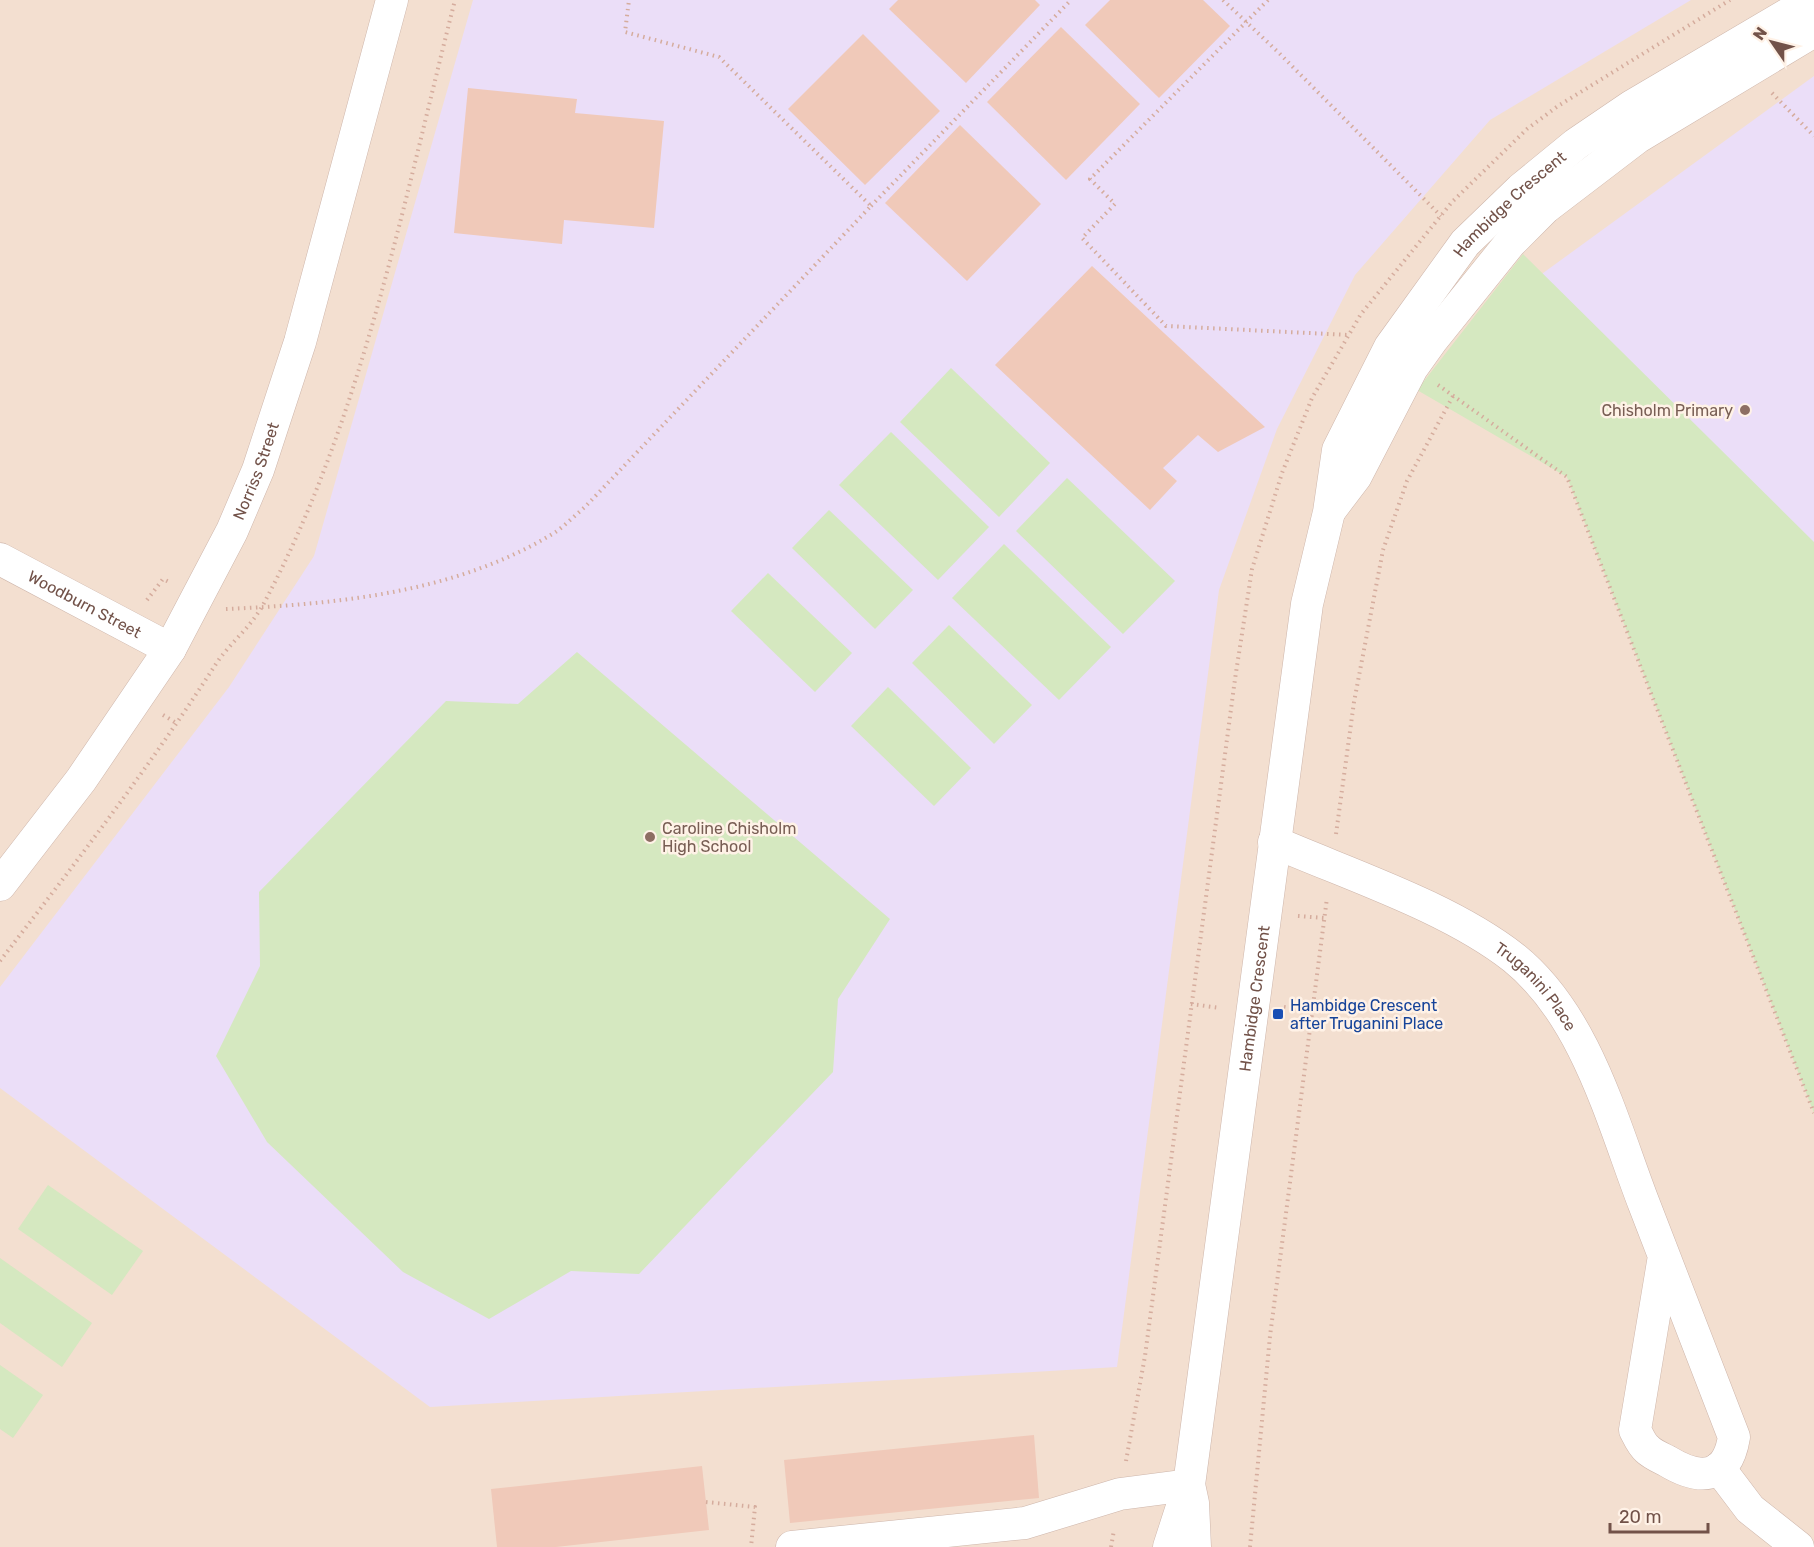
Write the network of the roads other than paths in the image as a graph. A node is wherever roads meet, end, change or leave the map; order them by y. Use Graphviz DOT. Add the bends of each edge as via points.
graph roads {
  1 [pos="392,0"];
  2 [pos="1813,0"];
  3 [pos="1814,31"];
  4 [pos="1329,512"];
  5 [pos="0,559"];
  6 [pos="170,649"];
  7 [pos="1274,842"];
  8 [pos="0,885"];
  9 [pos="1664,1256"];
  10 [pos="1719,1468"];
  11 [pos="1189,1485"];
  12 [pos="792,1547"];
  13 [pos="1169,1547"];
  14 [pos="1195,1547"];
  15 [pos="1798,1547"];
  1 -- 6 [label="street, Norriss Street" via="300,342 258,470 232,531"];
  2 -- 4 [label="street, Hambidge Crescent" via="1632,106 1576,144 1521,189 1465,243 1404,324 1356,411 1338,450"];
  3 -- 4 [label="street, Hambidge Crescent" via="1630,143 1545,208 1510,243 1412,368 1356,476"];
  4 -- 7 [label="street, Hambidge Crescent" via="1307,603"];
  5 -- 6 [label="street, Woodburn Street"];
  6 -- 8 [label="street, Norriss Street" via="81,780"];
  7 -- 9 [label="street, Truganini Place" via="1471,928 1515,959 1553,998 1590,1065"];
  7 -- 11 [label="street, Hambidge Crescent"];
  9 -- 10 [label="street, Truganini Place" via="1734,1437 1731,1455"];
  9 -- 10 [label="street" via="1635,1430 1646,1449 1684,1471 1700,1475"];
  10 -- 15 [label="street" via="1750,1509"];
  11 -- 12 [label="street" via="1120,1494 1025,1523"];
  11 -- 13 [label="street, Hambidge Crescent"];
  11 -- 14 [label="street, Hambidge Crescent"];
}
